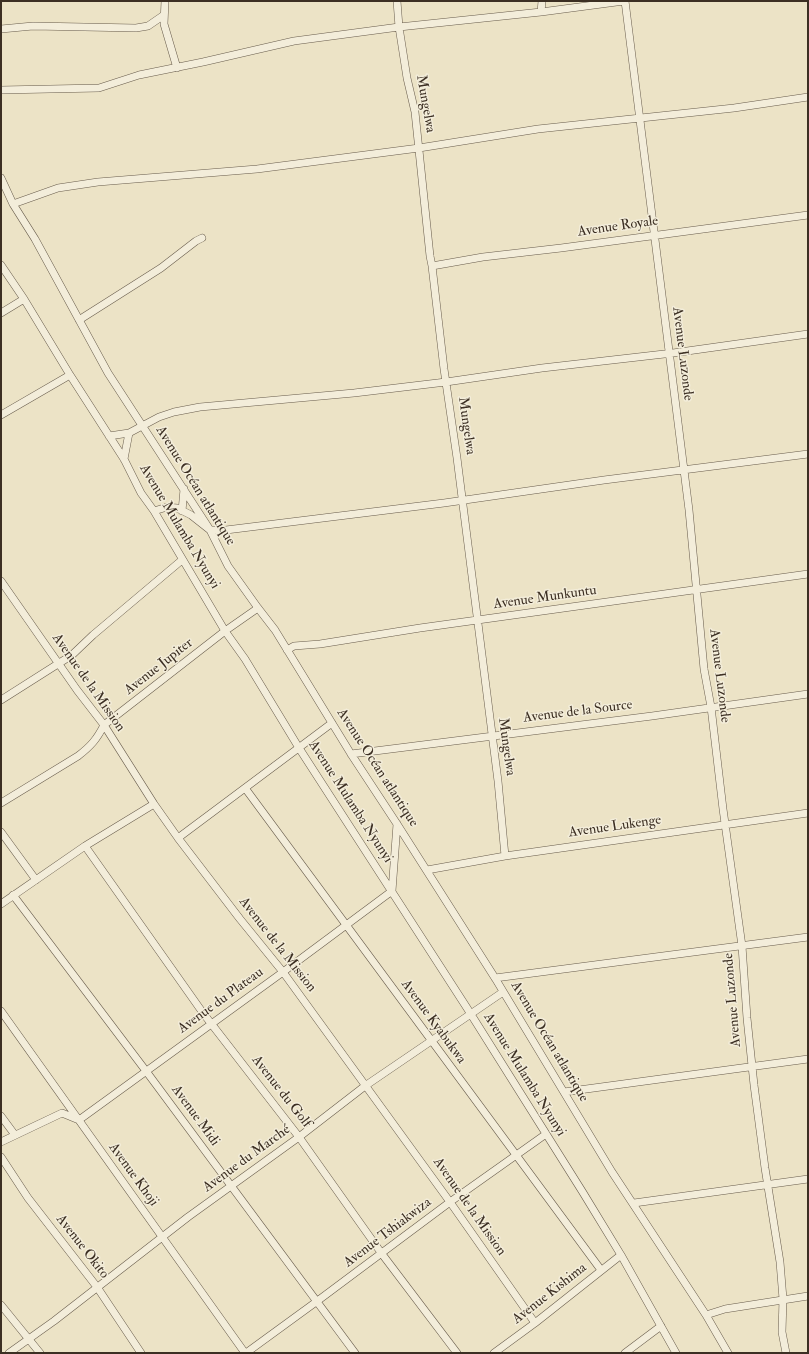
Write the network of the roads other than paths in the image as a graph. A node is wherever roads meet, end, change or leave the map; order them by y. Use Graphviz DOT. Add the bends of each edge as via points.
graph roads {
  1 [pos="165,1"];
  2 [pos="397,1"];
  3 [pos="542,1"];
  4 [pos="624,1"];
  5 [pos="541,12"];
  6 [pos="164,15"];
  7 [pos="399,27"];
  8 [pos="1,29"];
  9 [pos="177,68"];
  10 [pos="1,90"];
  11 [pos="808,97"];
  12 [pos="639,117"];
  13 [pos="419,148"];
  14 [pos="1,178"];
  15 [pos="13,204"];
  16 [pos="808,215"];
  17 [pos="654,236"];
  18 [pos="202,238"];
  19 [pos="1,265"];
  20 [pos="432,266"];
  21 [pos="24,299"];
  22 [pos="1,313"];
  23 [pos="79,320"];
  24 [pos="808,334"];
  25 [pos="669,354"];
  26 [pos="70,375"];
  27 [pos="446,382"];
  28 [pos="1,415"];
  29 [pos="142,426"];
  30 [pos="129,433"];
  31 [pos="109,436"];
  32 [pos="808,454"];
  33 [pos="124,459"];
  34 [pos="684,470"];
  35 [pos="184,489"];
  36 [pos="462,500"];
  37 [pos="154,511"];
  38 [pos="182,511"];
  39 [pos="210,530"];
  40 [pos="182,560"];
  41 [pos="808,574"];
  42 [pos="1,581"];
  43 [pos="697,590"];
  44 [pos="8,591"];
  45 [pos="1,595"];
  46 [pos="258,608"];
  47 [pos="477,620"];
  48 [pos="226,631"];
  49 [pos="287,650"];
  50 [pos="59,664"];
  51 [pos="808,694"];
  52 [pos="1,700"];
  53 [pos="711,707"];
  54 [pos="332,723"];
  55 [pos="104,725"];
  56 [pos="492,735"];
  57 [pos="299,748"];
  58 [pos="351,754"];
  59 [pos="245,788"];
  60 [pos="1,804"];
  61 [pos="154,804"];
  62 [pos="808,813"];
  63 [pos="397,824"];
  64 [pos="725,824"];
  65 [pos="1,832"];
  66 [pos="178,838"];
  67 [pos="85,846"];
  68 [pos="506,856"];
  69 [pos="427,870"];
  70 [pos="36,880"];
  71 [pos="392,891"];
  72 [pos="13,895"];
  73 [pos="1,904"];
  74 [pos="347,925"];
  75 [pos="808,937"];
  76 [pos="742,946"];
  77 [pos="283,972"];
  78 [pos="495,978"];
  79 [pos="503,992"];
  80 [pos="1,1011"];
  81 [pos="472,1014"];
  82 [pos="212,1024"];
  83 [pos="431,1041"];
  84 [pos="808,1059"];
  85 [pos="752,1067"];
  86 [pos="146,1071"];
  87 [pos="365,1086"];
  88 [pos="564,1092"];
  89 [pos="1,1116"];
  90 [pos="79,1120"];
  91 [pos="546,1134"];
  92 [pos="15,1135"];
  93 [pos="299,1137"];
  94 [pos="1,1142"];
  95 [pos="516,1156"];
  96 [pos="1,1157"];
  97 [pos="808,1179"];
  98 [pos="768,1185"];
  99 [pos="231,1187"];
  100 [pos="450,1202"];
  101 [pos="634,1203"];
  102 [pos="162,1237"];
  103 [pos="382,1254"];
  104 [pos="621,1255"];
  105 [pos="601,1270"];
  106 [pos="97,1287"];
  107 [pos="808,1296"];
  108 [pos="783,1299"];
  109 [pos="316,1302"];
  110 [pos="1,1305"];
  111 [pos="706,1315"];
  112 [pos="535,1323"];
  113 [pos="661,1326"];
  114 [pos="29,1339"];
  115 [pos="9,1353"];
  116 [pos="40,1353"];
  117 [pos="141,1353"];
  118 [pos="245,1353"];
  119 [pos="355,1353"];
  120 [pos="457,1353"];
  121 [pos="494,1353"];
  122 [pos="626,1353"];
  123 [pos="676,1353"];
  124 [pos="728,1353"];
  125 [pos="786,1353"];
  1 -- 6 [label="street"];
  2 -- 7 [label="street, Mungelwa"];
  3 -- 5 [label="street"];
  4 -- 5 [label="street"];
  4 -- 12 [label="street, Avenue Luzonde"];
  5 -- 7 [label="street"];
  6 -- 8 [label="street" via="148,26 136,28 34,26"];
  6 -- 9 [label="street" via="164,24"];
  7 -- 9 [label="street" via="294,41"];
  7 -- 13 [label="street, Mungelwa"];
  9 -- 10 [label="street" via="139,75 99,88"];
  11 -- 12 [label="street" via="734,108"];
  12 -- 13 [label="street" via="538,129"];
  12 -- 17 [label="street, Avenue Luzonde"];
  13 -- 15 [label="street" via="257,169 98,182 58,188"];
  13 -- 20 [label="street, Mungelwa"];
  14 -- 15 [label="street, Avenue Océan atlantique"];
  15 -- 23 [label="street, Avenue Océan atlantique"];
  16 -- 17 [label="street, Avenue Royale"];
  17 -- 20 [label="street, Avenue Royale"];
  17 -- 25 [label="street, Avenue Luzonde"];
  18 -- 23 [label="street" via="161,268"];
  19 -- 21 [label="street, Avenue Mulamba Nyunyi"];
  20 -- 27 [label="street, Mungelwa"];
  21 -- 22 [label="street"];
  21 -- 26 [label="street, Avenue Mulamba Nyunyi"];
  23 -- 29 [label="street, Avenue Océan atlantique" via="108,373"];
  24 -- 25 [label="street"];
  25 -- 27 [label="street" via="589,362"];
  25 -- 34 [label="street, Avenue Luzonde"];
  26 -- 28 [label="street"];
  26 -- 31 [label="street, Avenue Mulamba Nyunyi"];
  27 -- 29 [label="street" via="200,407 174,412"];
  27 -- 36 [label="street, Mungelwa"];
  29 -- 30 [label="street"];
  29 -- 35 [label="street, Avenue Océan atlantique"];
  30 -- 31 [label="street"];
  30 -- 33 [label="street"];
  31 -- 33 [label="street, Avenue Mulamba Nyunyi"];
  32 -- 34 [label="street"];
  33 -- 37 [label="street, Avenue Mulamba Nyunyi" via="141,493"];
  34 -- 36 [label="street"];
  34 -- 43 [label="street, Avenue Luzonde"];
  35 -- 38 [label="street"];
  35 -- 39 [label="street, Avenue Océan atlantique"];
  36 -- 39 [label="street"];
  36 -- 47 [label="street, Mungelwa"];
  37 -- 38 [label="street" via="167,507"];
  37 -- 40 [label="street, Avenue Mulamba Nyunyi"];
  38 -- 39 [label="street"];
  39 -- 46 [label="street, Avenue Océan atlantique" via="228,566"];
  40 -- 48 [label="street, Avenue Mulamba Nyunyi" via="198,582"];
  40 -- 50 [label="street"];
  41 -- 43 [label="street, Avenue Munkuntu"];
  42 -- 44 [label="street, Avenue de la Mission"];
  43 -- 47 [label="street, Avenue Munkuntu"];
  43 -- 53 [label="street, Avenue Luzonde" via="704,669"];
  44 -- 45 [label="street"];
  44 -- 50 [label="street, Avenue de la Mission"];
  46 -- 48 [label="street, Avenue Jupiter"];
  46 -- 49 [label="street, Avenue Océan atlantique"];
  47 -- 49 [label="street, Avenue Munkuntu" via="294,646"];
  47 -- 56 [label="street, Mungelwa"];
  48 -- 55 [label="street, Avenue Jupiter"];
  48 -- 57 [label="street, Avenue Mulamba Nyunyi"];
  49 -- 54 [label="street, Avenue Océan atlantique"];
  50 -- 52 [label="street"];
  50 -- 55 [label="street, Avenue de la Mission"];
  51 -- 53 [label="street, Avenue de la Source"];
  53 -- 56 [label="street, Avenue de la Source"];
  53 -- 64 [label="street, Avenue Luzonde"];
  54 -- 57 [label="street"];
  54 -- 58 [label="street, Avenue Océan atlantique"];
  55 -- 60 [label="street, Avenue Jupiter" via="98,737 78,756"];
  55 -- 61 [label="street, Avenue de la Mission"];
  56 -- 58 [label="street, Avenue de la Source"];
  56 -- 68 [label="street, Mungelwa"];
  57 -- 59 [label="street"];
  57 -- 71 [label="street, Avenue Mulamba Nyunyi"];
  58 -- 63 [label="street, Avenue Océan atlantique"];
  59 -- 66 [label="street"];
  59 -- 74 [label="street, Avenue Kyabukwa"];
  61 -- 66 [label="street, Avenue de la Mission"];
  61 -- 67 [label="street"];
  62 -- 64 [label="street, Avenue Lukenge"];
  63 -- 69 [label="street, Avenue Océan atlantique"];
  63 -- 71 [label="street"];
  64 -- 68 [label="street, Avenue Lukenge"];
  64 -- 76 [label="street, Avenue Luzonde"];
  65 -- 70 [label="street"];
  66 -- 77 [label="street, Avenue de la Mission"];
  67 -- 70 [label="street"];
  67 -- 82 [label="street, Avenue du Golf"];
  68 -- 69 [label="street, Avenue Lukenge"];
  69 -- 78 [label="street, Avenue Océan atlantique"];
  70 -- 72 [label="street"];
  71 -- 74 [label="street, Avenue du Plateau"];
  71 -- 81 [label="street, Avenue Mulamba Nyunyi"];
  72 -- 73 [label="street"];
  72 -- 86 [label="street, Avenue Midi"];
  74 -- 77 [label="street, Avenue du Plateau"];
  74 -- 83 [label="street, Avenue Kyabukwa"];
  75 -- 76 [label="street"];
  76 -- 78 [label="street"];
  76 -- 85 [label="street, Avenue Luzonde"];
  77 -- 82 [label="street, Avenue du Plateau"];
  77 -- 87 [label="street, Avenue de la Mission"];
  78 -- 79 [label="street, Avenue Océan atlantique"];
  79 -- 81 [label="street, Avenue du Marché"];
  79 -- 88 [label="street, Avenue Océan atlantique"];
  80 -- 90 [label="street, Avenue Khoji"];
  81 -- 83 [label="street, Avenue du Marché"];
  81 -- 91 [label="street, Avenue Mulamba Nyunyi"];
  82 -- 86 [label="street, Avenue du Plateau"];
  82 -- 93 [label="street, Avenue du Golf"];
  83 -- 87 [label="street, Avenue du Marché"];
  83 -- 95 [label="street, Avenue Kyabukwa"];
  84 -- 85 [label="street"];
  85 -- 88 [label="street"];
  85 -- 98 [label="street, Avenue Luzonde"];
  86 -- 90 [label="street, Avenue du Plateau"];
  86 -- 99 [label="street, Avenue Midi"];
  87 -- 93 [label="street, Avenue du Marché"];
  87 -- 100 [label="street, Avenue de la Mission"];
  88 -- 101 [label="street, Avenue Océan atlantique" via="608,1166"];
  89 -- 92 [label="street"];
  90 -- 92 [label="street" via="62,1113"];
  90 -- 102 [label="street, Avenue Khoji"];
  91 -- 95 [label="street, Avenue Tshiakwiza"];
  91 -- 104 [label="street, Avenue Mulamba Nyunyi"];
  92 -- 94 [label="street"];
  93 -- 99 [label="street, Avenue du Marché"];
  93 -- 103 [label="street, Avenue du Golf"];
  95 -- 100 [label="street, Avenue Tshiakwiza"];
  95 -- 105 [label="street, Avenue Kyabukwa"];
  96 -- 106 [label="street, Avenue Okito" via="28,1198"];
  97 -- 98 [label="street"];
  98 -- 101 [label="street"];
  98 -- 108 [label="street, Avenue Luzonde"];
  99 -- 102 [label="street, Avenue du Marché"];
  99 -- 109 [label="street, Avenue Midi"];
  100 -- 103 [label="street, Avenue Tshiakwiza"];
  100 -- 112 [label="street, Avenue de la Mission"];
  101 -- 111 [label="street, Avenue Océan atlantique"];
  102 -- 106 [label="street, Avenue du Marché"];
  102 -- 118 [label="street, Avenue Khoji"];
  103 -- 109 [label="street, Avenue Tshiakwiza"];
  103 -- 120 [label="street, Avenue du Golf"];
  104 -- 105 [label="street, Avenue Kishima"];
  104 -- 113 [label="street, Avenue Mulamba Nyunyi"];
  105 -- 112 [label="street, Avenue Kishima"];
  106 -- 114 [label="street, Avenue du Marché"];
  106 -- 117 [label="street, Avenue Okito"];
  107 -- 108 [label="street"];
  108 -- 111 [label="street" via="725,1309"];
  108 -- 125 [label="street, Avenue Luzonde" via="782,1332"];
  109 -- 118 [label="street, Avenue Tshiakwiza"];
  109 -- 119 [label="street, Avenue Midi"];
  110 -- 114 [label="street"];
  111 -- 124 [label="street, Avenue Océan atlantique"];
  112 -- 121 [label="street, Avenue Kishima"];
  113 -- 122 [label="street"];
  113 -- 123 [label="street, Avenue Mulamba Nyunyi"];
  114 -- 115 [label="street, Avenue du Marché"];
  114 -- 116 [label="street"];
}
